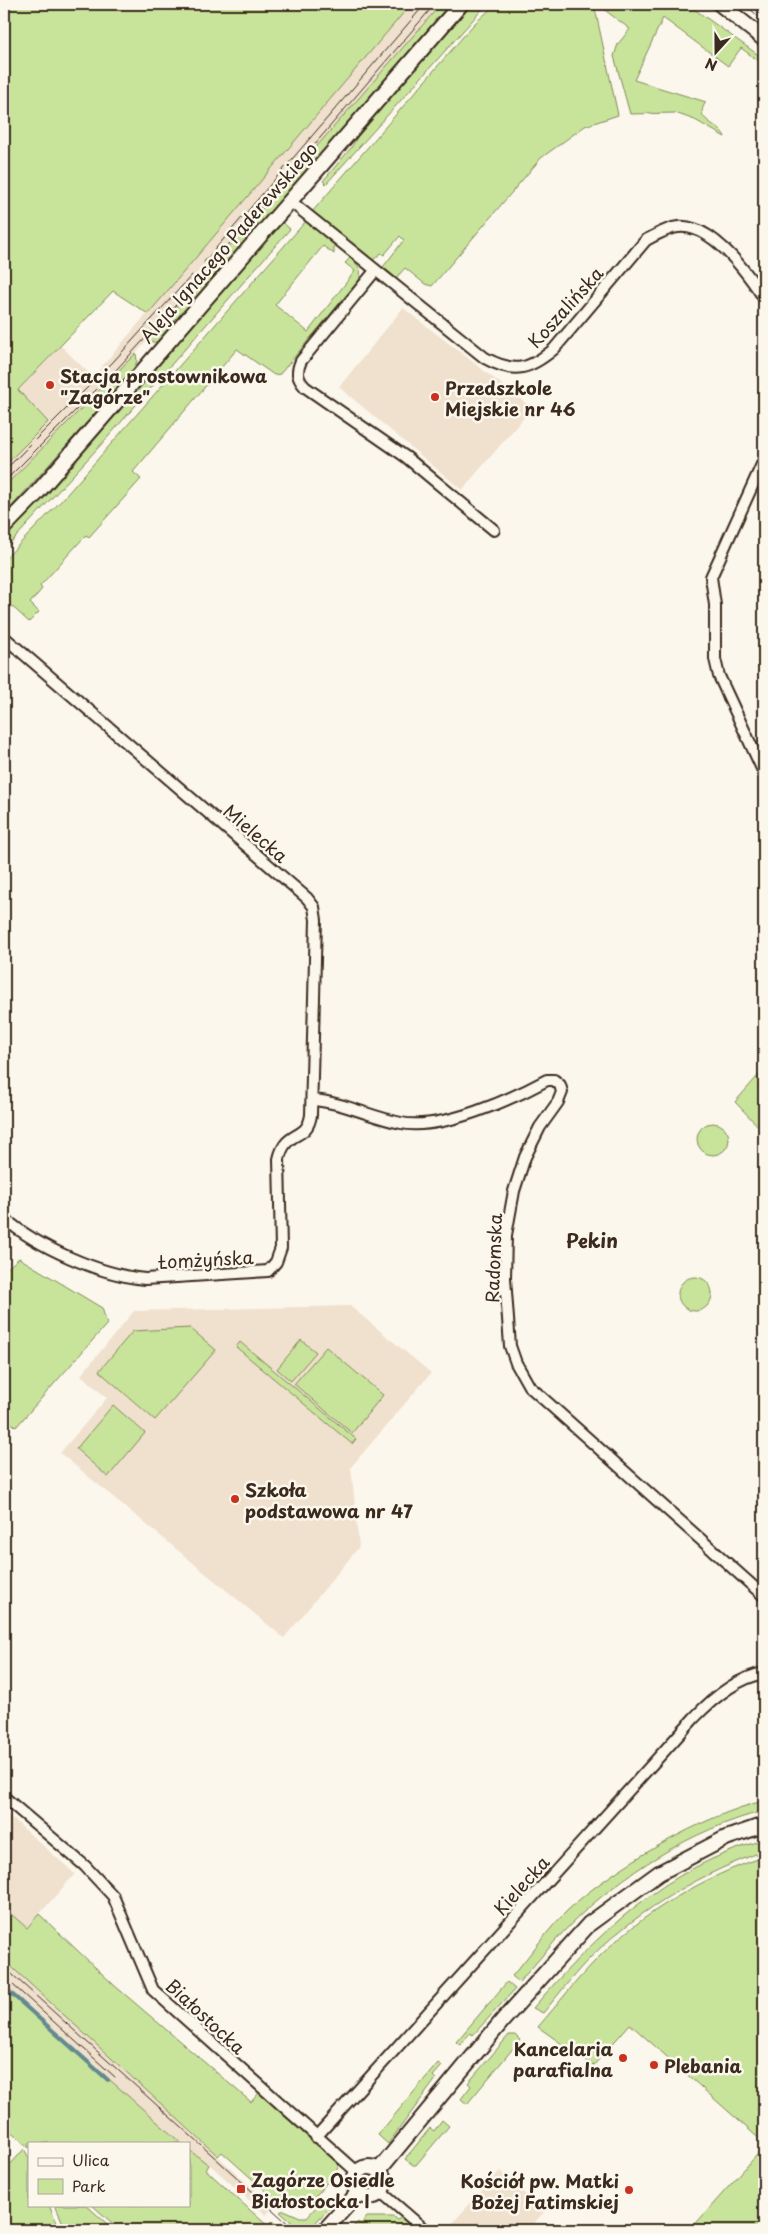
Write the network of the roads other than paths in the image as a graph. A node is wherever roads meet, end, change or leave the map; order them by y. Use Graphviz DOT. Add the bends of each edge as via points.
graph roads {
  1 [pos="461,4"];
  2 [pos="720,4"];
  3 [pos="764,39"];
  4 [pos="290,201"];
  5 [pos="375,271"];
  6 [pos="764,298"];
  7 [pos="764,460"];
  8 [pos="4,527"];
  9 [pos="494,530"];
  10 [pos="4,637"];
  11 [pos="764,773"];
  12 [pos="312,1100"];
  13 [pos="304,1132"];
  14 [pos="4,1218"];
  15 [pos="764,1596"];
  16 [pos="764,1673"];
  17 [pos="4,1797"];
  18 [pos="764,1825"];
  19 [pos="316,2137"];
  20 [pos="379,2170"];
  21 [pos="357,2172"];
  22 [pos="381,2192"];
  23 [pos="358,2193"];
  24 [pos="325,2230"];
  25 [pos="425,2230"];
  1 -- 4 [label="street, Aleja Ignacego Paderewskiego"];
  2 -- 3 [label="street"];
  4 -- 5 [label="street, Koszalińska"];
  4 -- 8 [label="street, Aleja Ignacego Paderewskiego"];
  5 -- 6 [label="street, Koszalińska" via="485,358 508,368 524,368 554,349 646,240 679,227 714,238"];
  5 -- 9 [label="street" via="301,361 297,372 300,381 406,457"];
  7 -- 11 [label="street" via="711,577 715,606 715,659 719,676"];
  10 -- 12 [label="street, Mielecka" via="314,907"];
  12 -- 13 [label="street, Mielecka" via="310,1124"];
  12 -- 15 [label="street, Radomska" via="331,1101 403,1124 421,1123 476,1112 547,1080 554,1080 560,1085 562,1092 558,1102 540,1127 525,1157 514,1191 506,1235 505,1278 510,1346 516,1363 529,1386"];
  13 -- 14 [label="street, Łomżyńska" via="289,1138 282,1146 279,1159 281,1248 276,1262 268,1271 145,1279 126,1277 103,1271 31,1238"];
  16 -- 19 [label="street, Kielecka" via="730,1687 699,1713"];
  17 -- 19 [label="street, Białostocka" via="85,1866 113,1896 153,1990"];
  18 -- 20 [label="street" via="726,1838 659,1873 589,1924 503,2020"];
  19 -- 21 [label="street, Białostocka"];
  20 -- 21 [label="street" via="370,2166"];
  20 -- 22 [label="street" via="384,2183"];
  21 -- 23 [label="street" via="353,2182"];
  22 -- 23 [label="street" via="367,2197"];
  22 -- 25 [label="street"];
  23 -- 24 [label="street"];
}
